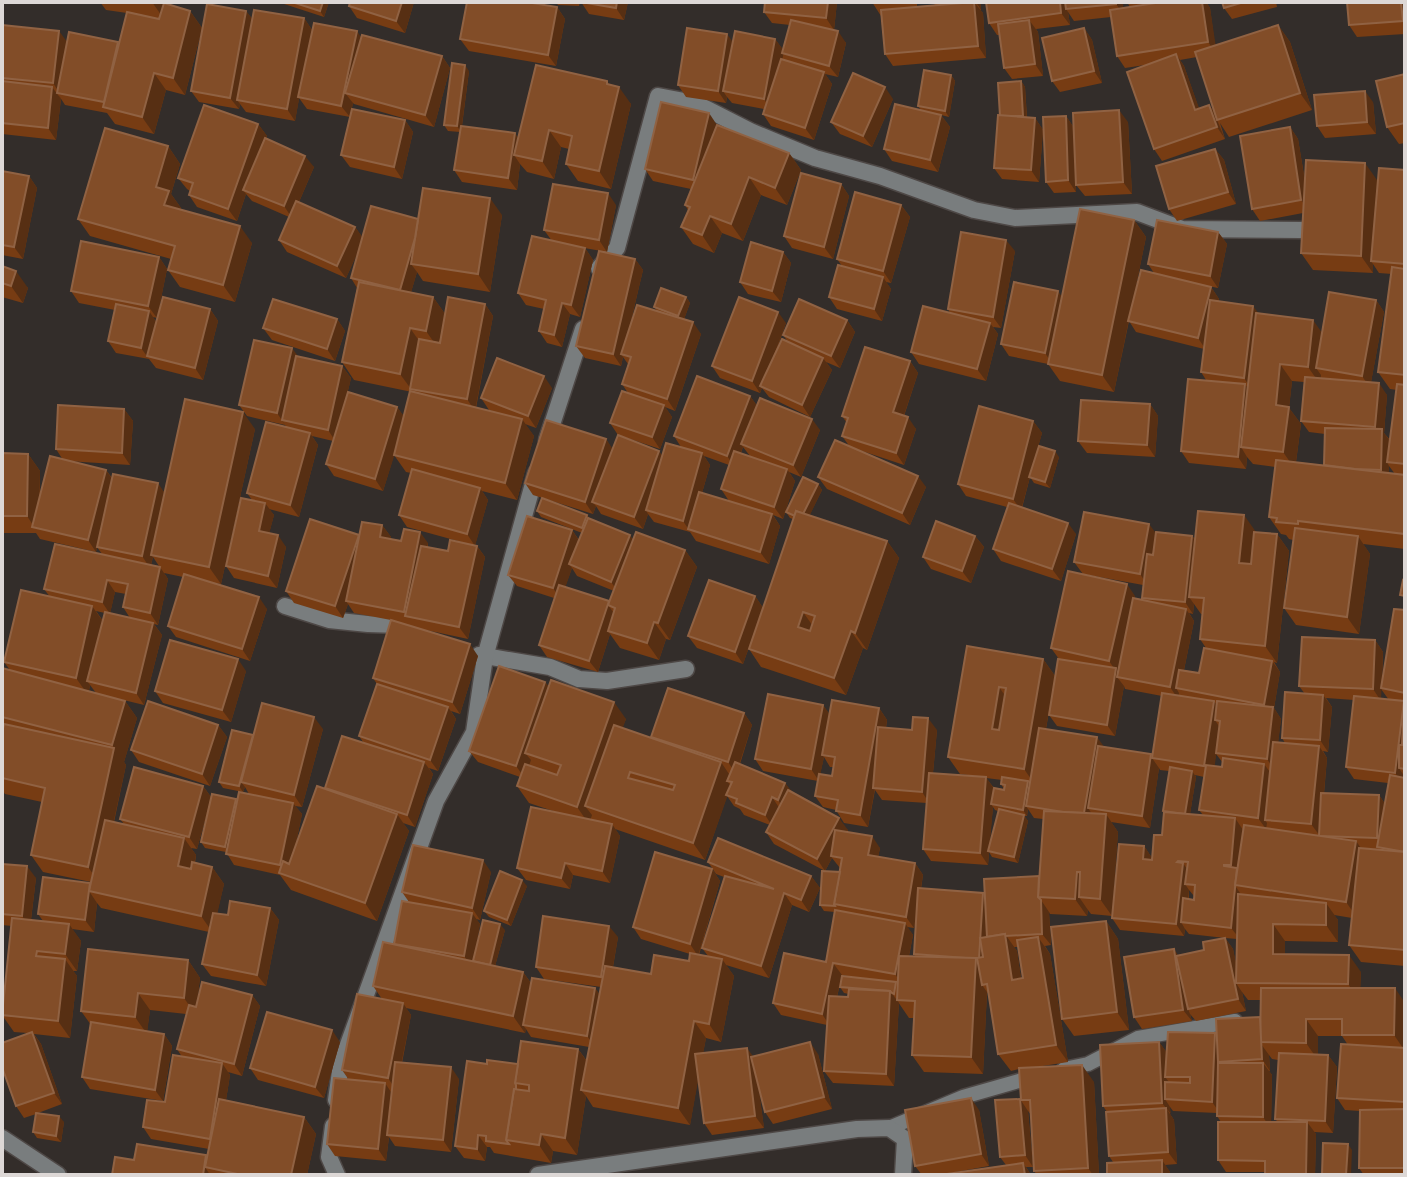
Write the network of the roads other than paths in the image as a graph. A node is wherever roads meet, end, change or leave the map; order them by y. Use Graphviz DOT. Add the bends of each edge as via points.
graph roads {
  1 [pos="1301,230"];
  2 [pos="594,289"];
  3 [pos="588,313"];
  4 [pos="285,606"];
  5 [pos="428,636"];
  6 [pos="478,654"];
  7 [pos="686,669"];
  8 [pos="1252,1018"];
  9 [pos="889,1128"];
  10 [pos="2,1138"];
  11 [pos="58,1175"];
  12 [pos="337,1175"];
  13 [pos="538,1175"];
  14 [pos="903,1175"];
  1 -- 2 [label="street" via="1182,229 1137,212 1015,218 974,210 815,158 695,103 658,96 617,248 599,267"];
  3 -- 6 [label="street"];
  4 -- 5 [label="street" via="329,620 399,625"];
  6 -- 7 [label="street" via="550,667 579,679 607,681"];
  6 -- 12 [label="street" via="474,732 436,801 341,1064 329,1157"];
  8 -- 9 [label="lane" via="1138,1038 1088,1064 963,1097"];
  9 -- 13 [label="street"];
  9 -- 14 [label="street" via="905,1139"];
  10 -- 11 [label="street"];
}
